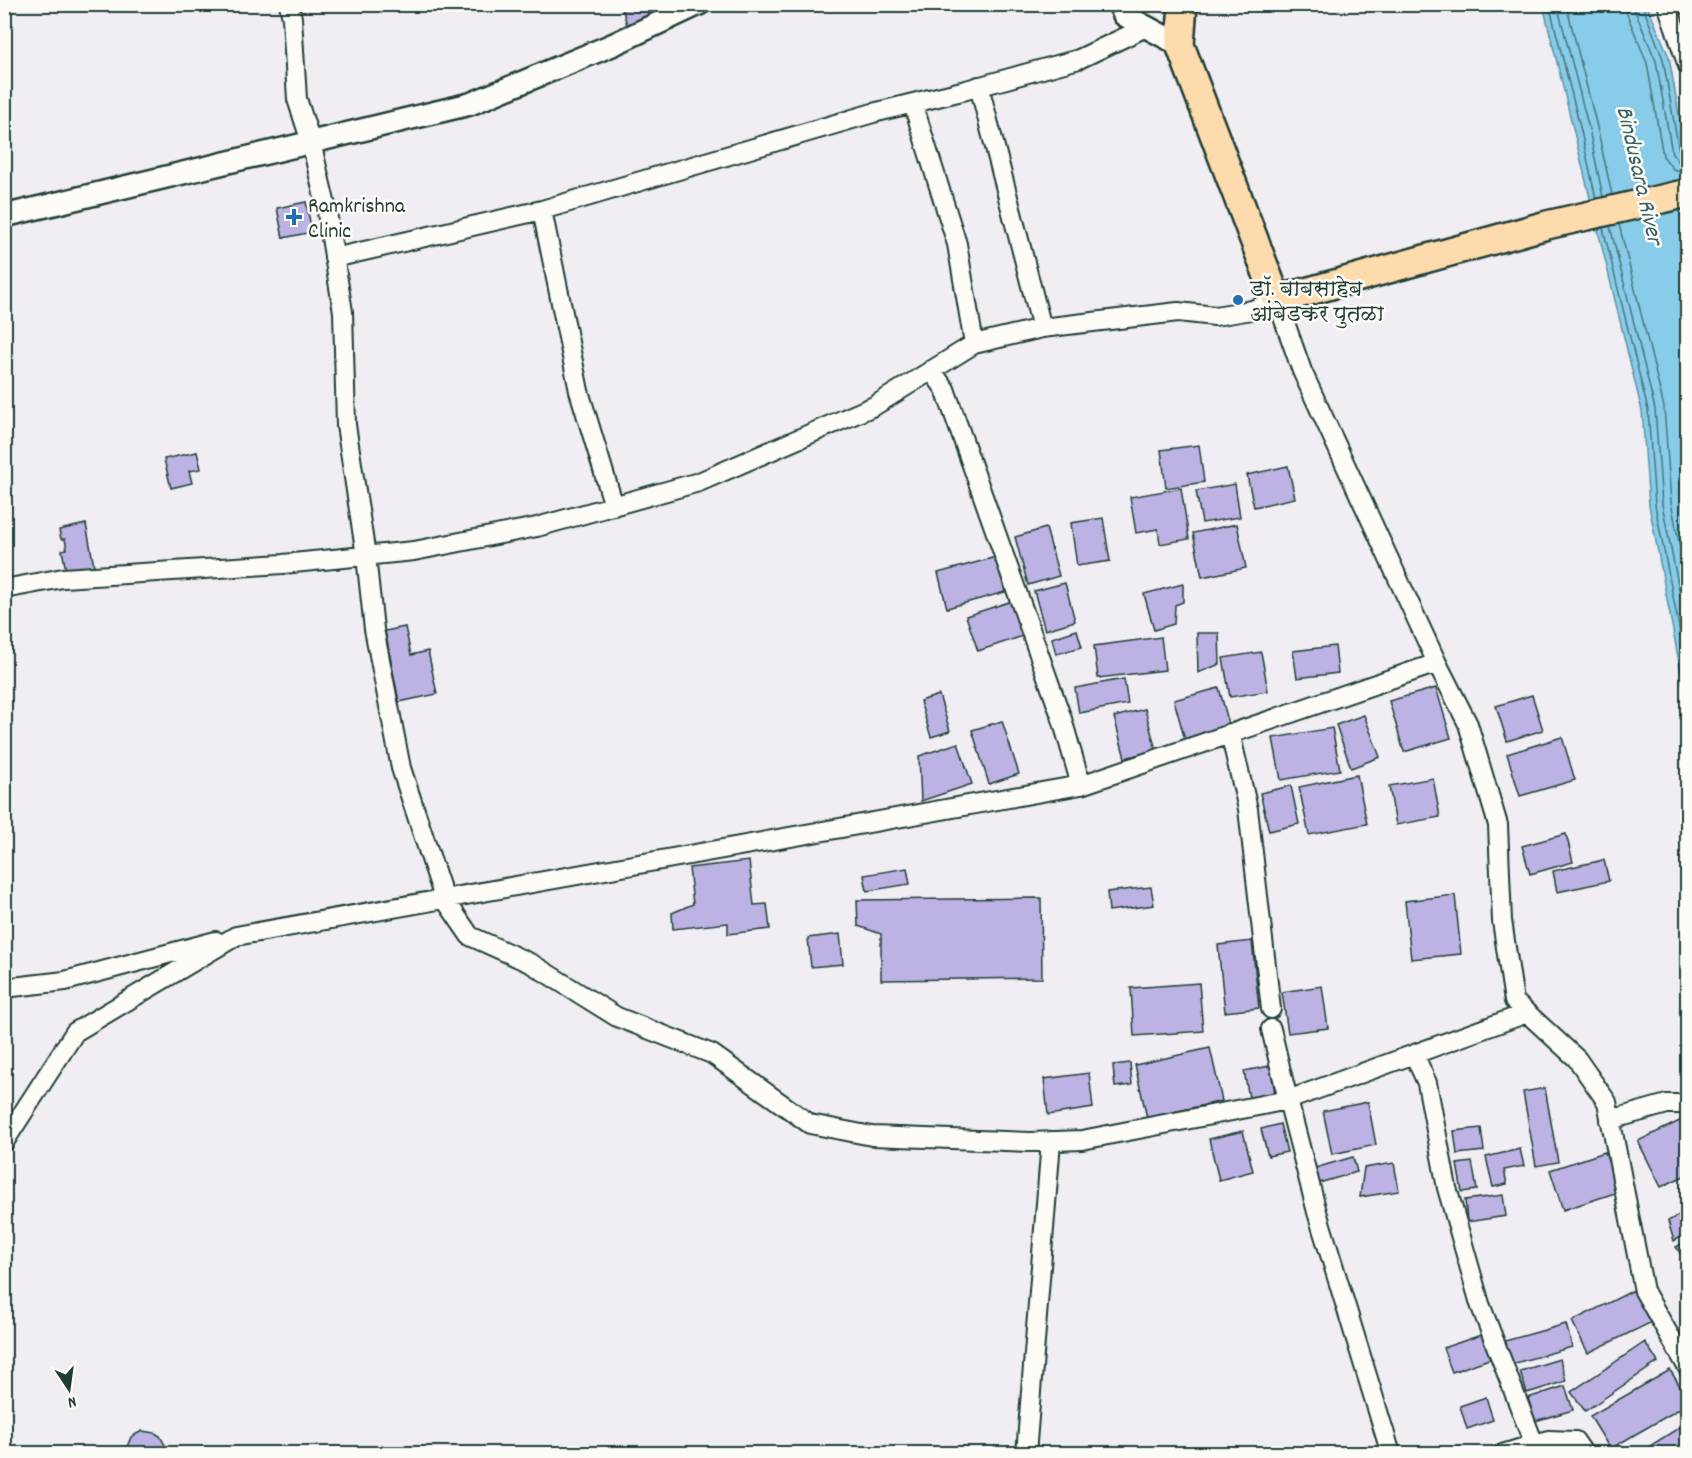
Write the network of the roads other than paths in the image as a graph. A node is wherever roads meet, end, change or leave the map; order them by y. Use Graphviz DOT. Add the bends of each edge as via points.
graph roads {
  1 [pos="289,4"];
  2 [pos="699,4"];
  3 [pos="1119,4"];
  4 [pos="1183,4"];
  5 [pos="1667,4"];
  6 [pos="1146,27"];
  7 [pos="1180,45"];
  8 [pos="1688,66"];
  9 [pos="979,86"];
  10 [pos="913,104"];
  11 [pos="311,142"];
  12 [pos="1688,193"];
  13 [pos="542,210"];
  14 [pos="4,216"];
  15 [pos="334,258"];
  16 [pos="1277,300"];
  17 [pos="1042,328"];
  18 [pos="974,344"];
  19 [pos="931,370"];
  20 [pos="614,506"];
  21 [pos="366,556"];
  22 [pos="4,589"];
  23 [pos="1437,663"];
  24 [pos="1230,733"];
  25 [pos="1081,784"];
  26 [pos="444,898"];
  27 [pos="236,936"];
  28 [pos="4,988"];
  29 [pos="1271,1010"];
  30 [pos="1527,1013"];
  31 [pos="1271,1029"];
  32 [pos="1414,1054"];
  33 [pos="1288,1100"];
  34 [pos="1688,1104"];
  35 [pos="1610,1120"];
  36 [pos="1051,1141"];
  37 [pos="4,1142"];
  38 [pos="1688,1368"];
  39 [pos="1534,1444"];
  40 [pos="1026,1454"];
  41 [pos="1391,1454"];
  42 [pos="1502,1454"];
  43 [pos="1584,1454"];
  1 -- 11 [label="street" via="297,99"];
  2 -- 11 [label="street" via="470,104"];
  3 -- 6 [label="street" via="1124,15"];
  4 -- 7 [label="main road"];
  5 -- 8 [label="street"];
  6 -- 7 [label="street"];
  6 -- 9 [label="street" via="1079,58"];
  7 -- 16 [label="main road"];
  9 -- 10 [label="street"];
  9 -- 17 [label="street"];
  10 -- 13 [label="street" via="706,160"];
  10 -- 18 [label="street" via="957,244"];
  11 -- 14 [label="street"];
  11 -- 15 [label="street"];
  12 -- 16 [label="main road" via="1547,225"];
  13 -- 15 [label="street"];
  13 -- 20 [label="street" via="579,391"];
  15 -- 21 [label="street" via="343,312 346,425"];
  16 -- 17 [label="street" via="1252,310 1215,316 1178,312"];
  16 -- 23 [label="street" via="1302,371"];
  17 -- 18 [label="street"];
  18 -- 19 [label="street"];
  19 -- 20 [label="street" via="874,406 699,482"];
  19 -- 25 [label="street" via="945,389 1062,719"];
  20 -- 21 [label="street" via="537,527 414,551"];
  21 -- 22 [label="street" via="63,578"];
  21 -- 26 [label="street" via="374,629 401,768"];
  23 -- 24 [label="street"];
  23 -- 30 [label="street" via="1468,724 1497,825 1502,921 1514,1001"];
  24 -- 25 [label="street"];
  24 -- 29 [label="street" via="1248,809"];
  25 -- 26 [label="street"];
  26 -- 27 [label="street"];
  26 -- 36 [label="street" via="470,936 532,964 616,1017 712,1054 810,1124 872,1136"];
  27 -- 28 [label="street" via="65,981"];
  27 -- 37 [label="street" via="75,1032"];
  30 -- 32 [label="street"];
  30 -- 35 [label="street" via="1577,1059 1607,1102"];
  31 -- 33 [label="street"];
  32 -- 33 [label="street"];
  32 -- 39 [label="street" via="1427,1083 1447,1188 1480,1304"];
  33 -- 36 [label="street" via="1082,1140"];
  33 -- 41 [label="street" via="1317,1212"];
  34 -- 35 [label="street" via="1666,1104"];
  35 -- 38 [label="street" via="1644,1291"];
  36 -- 40 [label="street"];
  39 -- 42 [label="street"];
  39 -- 43 [label="street" via="1575,1441"];
}
